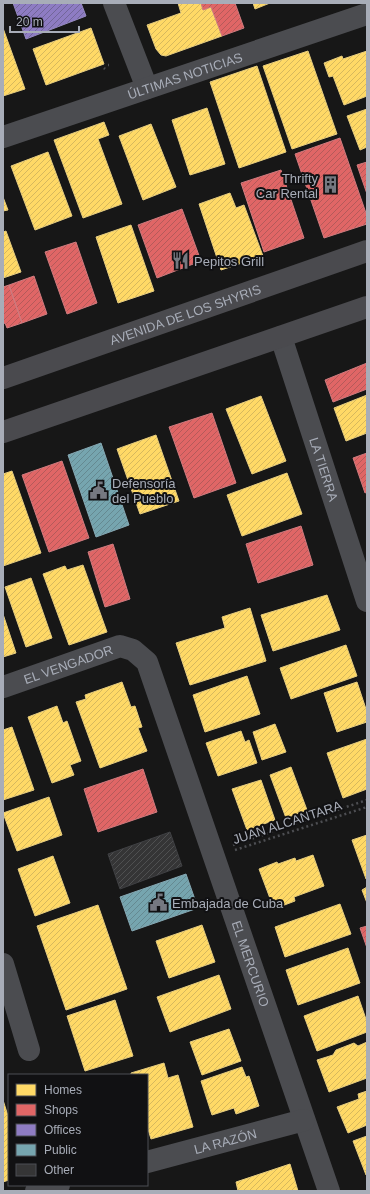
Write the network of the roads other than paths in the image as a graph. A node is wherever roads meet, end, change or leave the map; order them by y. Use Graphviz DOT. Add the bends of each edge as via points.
graph roads {
  1 [pos="114,3"];
  2 [pos="367,14"];
  3 [pos="147,88"];
  4 [pos="3,137"];
  5 [pos="367,251"];
  6 [pos="367,307"];
  7 [pos="281,337"];
  8 [pos="3,378"];
  9 [pos="3,432"];
  10 [pos="367,601"];
  11 [pos="133,650"];
  12 [pos="3,687"];
  13 [pos="3,964"];
  14 [pos="29,1050"];
  15 [pos="304,1120"];
  16 [pos="148,1162"];
  17 [pos="55,1186"];
  18 [pos="36,1191"];
  19 [pos="329,1191"];
  1 -- 3 [label="street"];
  2 -- 3 [label="street, ÚLTIMAS NOTICIAS"];
  3 -- 4 [label="street, ÚLTIMAS NOTICIAS"];
  5 -- 8 [label="main road, AVENIDA DE LOS SHYRIS"];
  6 -- 7 [label="main road"];
  7 -- 9 [label="main road"];
  7 -- 10 [label="street, LA TIERRA"];
  11 -- 12 [label="street, EL VENGADOR" via="120,646"];
  11 -- 15 [label="street, EL MERCURIO" via="147,662 221,851"];
  13 -- 14 [label="street"];
  15 -- 16 [label="street, LA RAZÓN"];
  15 -- 19 [label="street, EL MERCURIO"];
  17 -- 18 [label="street"];
}
